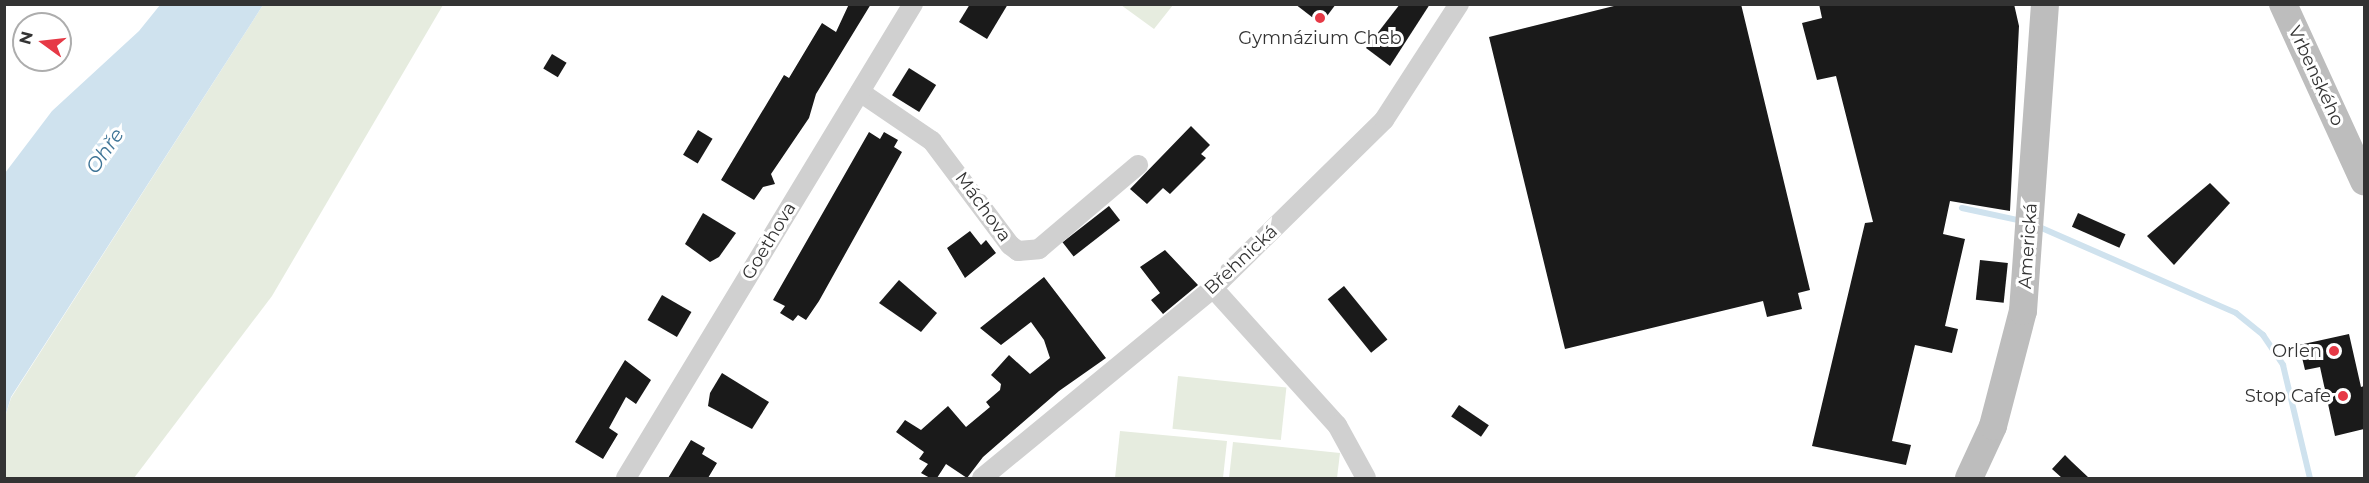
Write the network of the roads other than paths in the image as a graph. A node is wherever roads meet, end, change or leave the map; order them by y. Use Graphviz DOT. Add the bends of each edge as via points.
graph roads {
  1 [pos="913,4"];
  2 [pos="1460,4"];
  3 [pos="2044,4"];
  4 [pos="2283,4"];
  5 [pos="860,92"];
  6 [pos="1138,165"];
  7 [pos="2364,181"];
  8 [pos="1213,288"];
  9 [pos="626,478"];
  10 [pos="982,478"];
  11 [pos="1366,478"];
  12 [pos="1969,478"];
  1 -- 5 [label="street, Goethova"];
  2 -- 8 [label="street, Břehnická" via="1384,120"];
  3 -- 12 [label="street, Americká" via="2024,311 1993,426"];
  4 -- 7 [label="street, Vrbenského"];
  5 -- 6 [label="street, Máchova" via="932,141 1018,251 1039,249"];
  5 -- 9 [label="street, Goethova"];
  8 -- 10 [label="street, Břehnická"];
  8 -- 11 [label="street" via="1336,425"];
}
